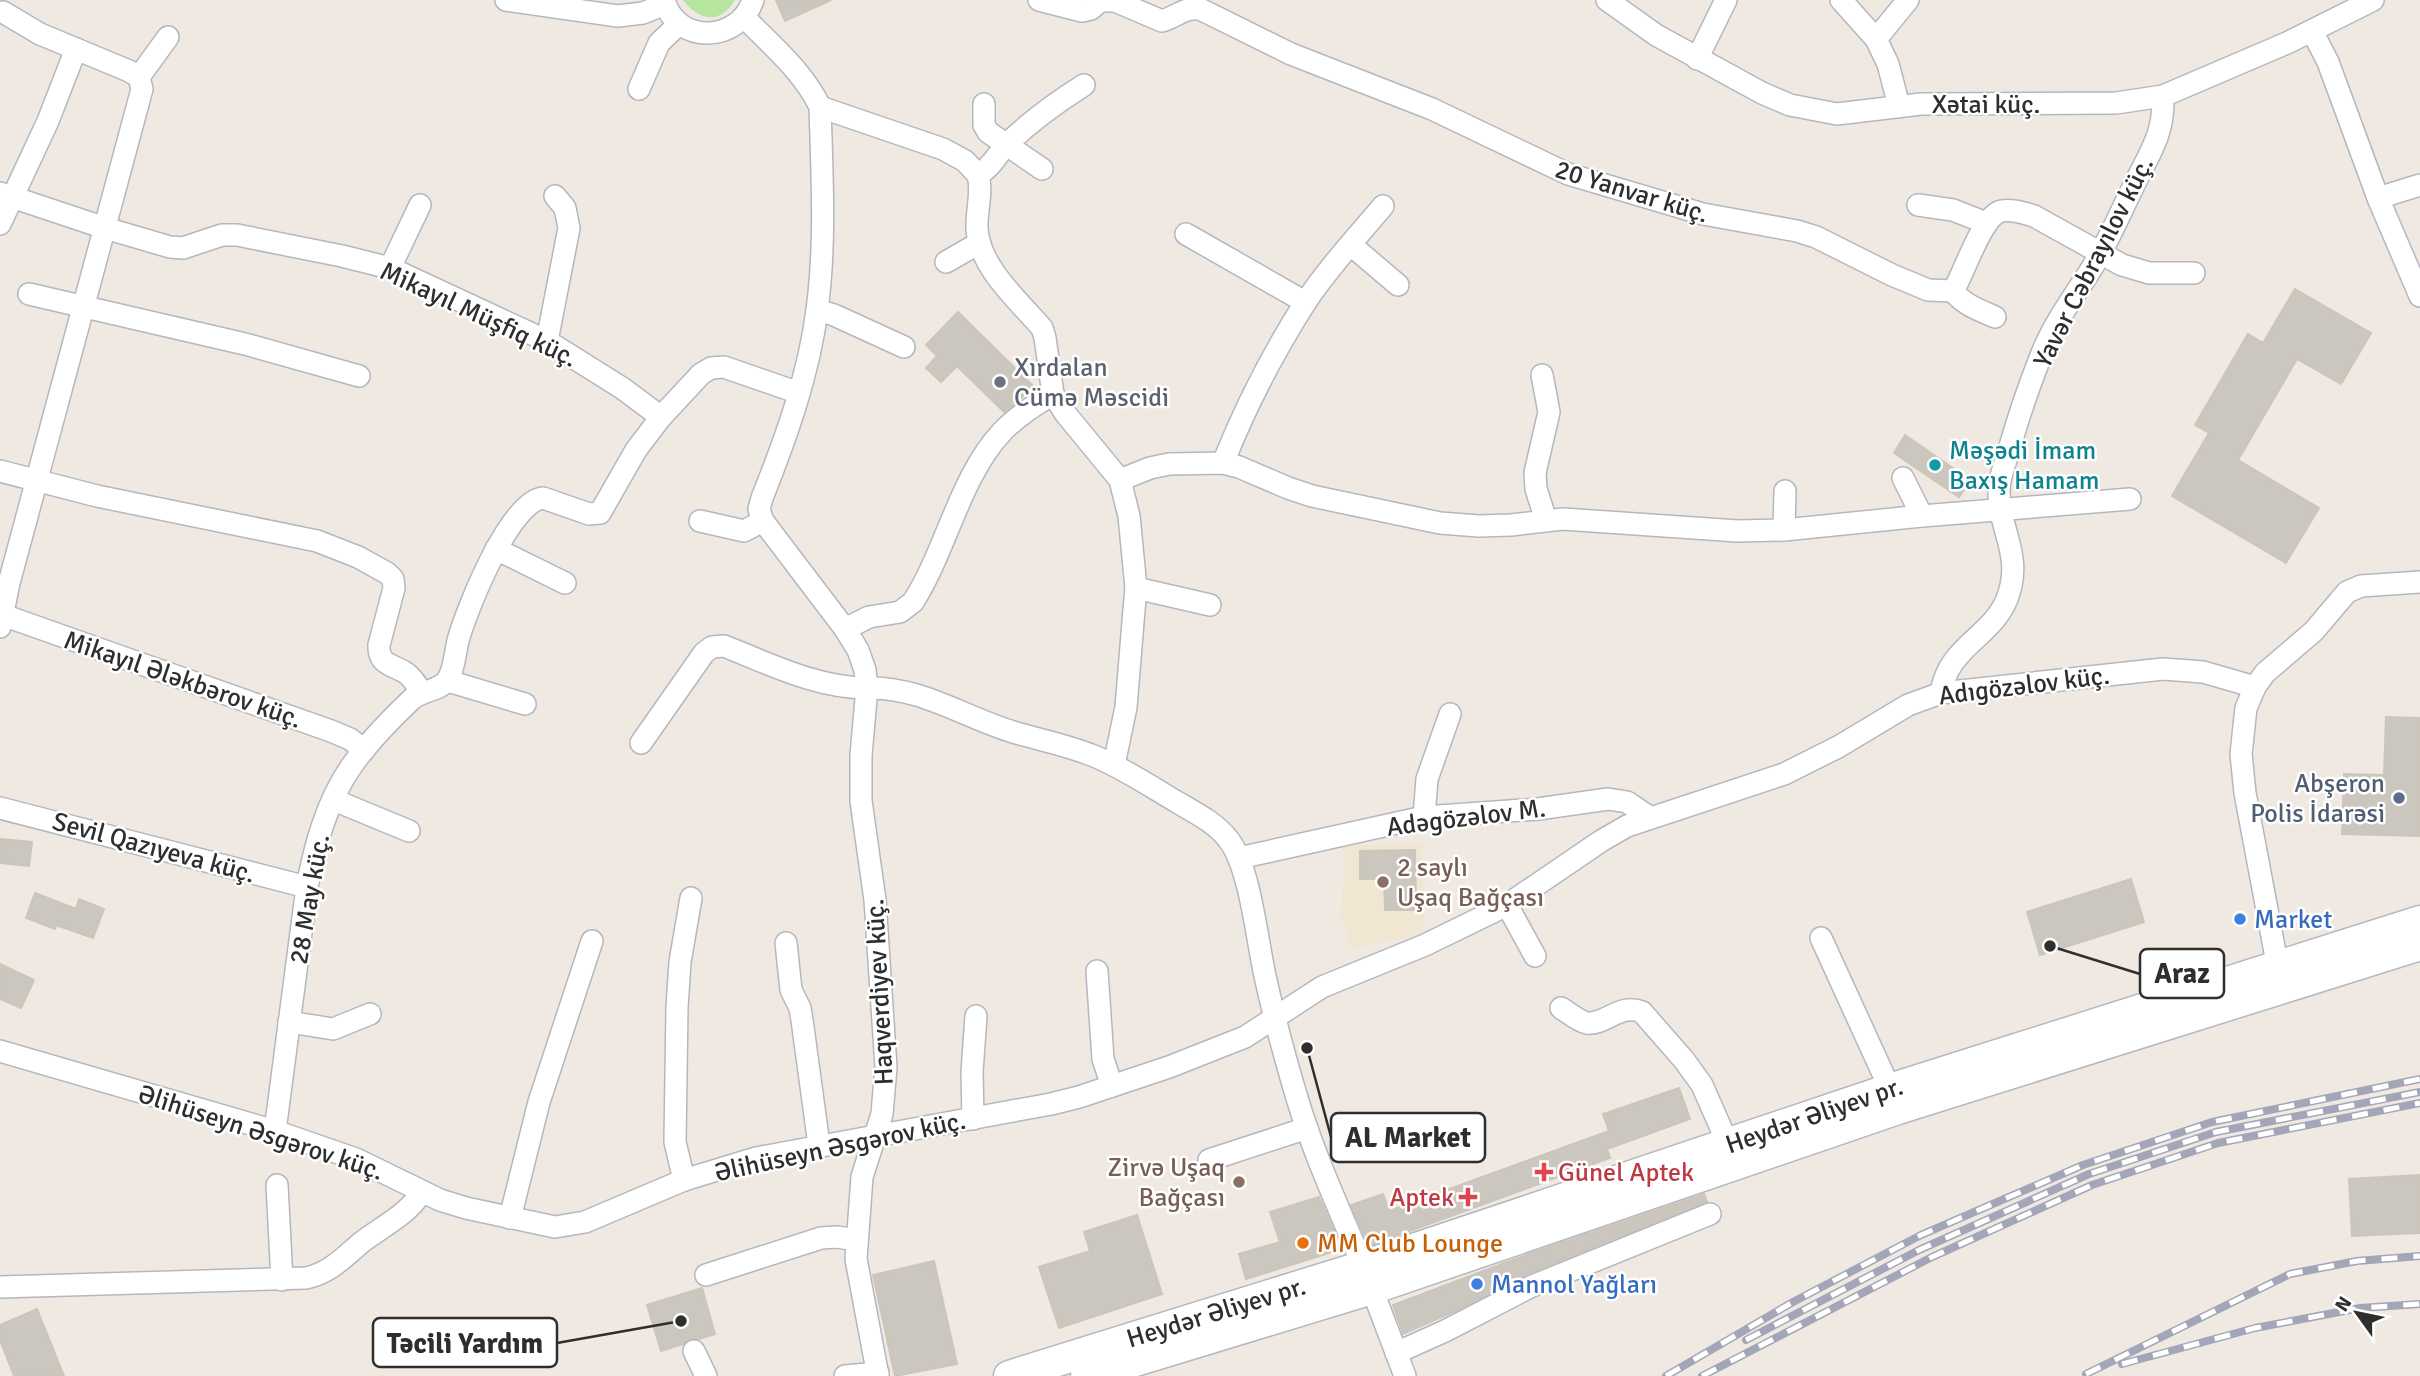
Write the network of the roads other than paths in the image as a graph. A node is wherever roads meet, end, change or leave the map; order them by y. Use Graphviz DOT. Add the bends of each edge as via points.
graph roads {
  1 [pos="506,0"];
  2 [pos="1039,0"];
  3 [pos="1607,0"];
  4 [pos="1726,0"];
  5 [pos="1841,0"];
  6 [pos="1908,0"];
  7 [pos="2368,1"];
  8 [pos="664,2"];
  9 [pos="4,9"];
  10 [pos="748,9"];
  11 [pos="679,24"];
  12 [pos="2312,31"];
  13 [pos="168,37"];
  14 [pos="1876,39"];
  15 [pos="76,49"];
  16 [pos="1697,59"];
  17 [pos="139,78"];
  18 [pos="1084,85"];
  19 [pos="639,89"];
  20 [pos="2163,96"];
  21 [pos="984,104"];
  22 [pos="1899,106"];
  23 [pos="820,107"];
  24 [pos="1006,145"];
  25 [pos="1042,169"];
  26 [pos="978,175"];
  27 [pos="2420,185"];
  28 [pos="7,195"];
  29 [pos="555,196"];
  30 [pos="2378,198"];
  31 [pos="420,205"];
  32 [pos="1918,205"];
  33 [pos="1383,206"];
  34 [pos="1986,223"];
  35 [pos="0,224"];
  36 [pos="105,228"];
  37 [pos="1186,234"];
  38 [pos="979,243"];
  39 [pos="1351,244"];
  40 [pos="2100,255"];
  41 [pos="946,262"];
  42 [pos="390,268"];
  43 [pos="2194,273"];
  44 [pos="1398,285"];
  45 [pos="1953,291"];
  46 [pos="29,294"];
  47 [pos="2420,296"];
  48 [pos="1306,302"];
  49 [pos="84,307"];
  50 [pos="817,310"];
  51 [pos="1995,317"];
  52 [pos="547,341"];
  53 [pos="904,347"];
  54 [pos="1542,375"];
  55 [pos="359,376"];
  56 [pos="799,393"];
  57 [pos="1054,394"];
  58 [pos="661,417"];
  59 [pos="1223,463"];
  60 [pos="0,471"];
  61 [pos="1903,478"];
  62 [pos="37,481"];
  63 [pos="1120,481"];
  64 [pos="1785,491"];
  65 [pos="2130,499"];
  66 [pos="2002,509"];
  67 [pos="1922,516"];
  68 [pos="1546,520"];
  69 [pos="700,521"];
  70 [pos="763,522"];
  71 [pos="1784,530"];
  72 [pos="496,549"];
  73 [pos="2420,582"];
  74 [pos="565,583"];
  75 [pos="1136,588"];
  76 [pos="1210,605"];
  77 [pos="1,618"];
  78 [pos="845,629"];
  79 [pos="448,681"];
  80 [pos="867,688"];
  81 [pos="2255,688"];
  82 [pos="421,692"];
  83 [pos="1941,693"];
  84 [pos="525,704"];
  85 [pos="1450,714"];
  86 [pos="641,743"];
  87 [pos="364,750"];
  88 [pos="1114,765"];
  89 [pos="334,800"];
  90 [pos="0,808"];
  91 [pos="1424,817"];
  92 [pos="1648,817"];
  93 [pos="409,831"];
  94 [pos="1238,858"];
  95 [pos="307,887"];
  96 [pos="691,898"];
  97 [pos="1507,905"];
  98 [pos="2420,921"];
  99 [pos="1821,938"];
  100 [pos="592,941"];
  101 [pos="786,943"];
  102 [pos="2420,945"];
  103 [pos="1535,956"];
  104 [pos="1097,971"];
  105 [pos="2281,978"];
  106 [pos="1561,1008"];
  107 [pos="370,1014"];
  108 [pos="976,1016"];
  109 [pos="1275,1018"];
  110 [pos="289,1022"];
  111 [pos="0,1051"];
  112 [pos="1112,1086"];
  113 [pos="1890,1089"];
  114 [pos="973,1119"];
  115 [pos="1307,1128"];
  116 [pos="275,1131"];
  117 [pos="876,1137"];
  118 [pos="1728,1144"];
  119 [pos="819,1145"];
  120 [pos="1209,1160"];
  121 [pos="684,1180"];
  122 [pos="277,1185"];
  123 [pos="422,1192"];
  124 [pos="1710,1214"];
  125 [pos="510,1218"];
  126 [pos="857,1240"];
  127 [pos="706,1275"];
  128 [pos="1367,1277"];
  129 [pos="282,1280"];
  130 [pos="0,1287"];
  131 [pos="694,1351"];
  132 [pos="1396,1353"];
  133 [pos="1099,1374"];
  134 [pos="878,1375"];
  135 [pos="706,1376"];
  136 [pos="845,1376"];
  137 [pos="1009,1376"];
  138 [pos="1405,1376"];
  1 -- 8 [label="street" via="618,16 643,13"];
  2 -- 45 [label="street, 20 Yanvar küç." via="1082,11 1100,1 1115,1 1162,22 1191,8 1200,9 1291,54 1432,109 1567,174 1703,214 1797,231 1928,290"];
  3 -- 16 [label="street, Xətai küç."];
  4 -- 16 [label="street"];
  5 -- 14 [label="street"];
  6 -- 14 [label="street"];
  7 -- 12 [label="street, Xətai küç."];
  8 -- 11 [label="street"];
  9 -- 15 [label="street" via="21,24"];
  10 -- 11 [label="street" via="735,26 713,34"];
  10 -- 23 [label="street"];
  11 -- 19 [label="street" via="659,43"];
  12 -- 20 [label="street, Xətai küç."];
  12 -- 30 [label="street"];
  13 -- 17 [label="street"];
  14 -- 22 [label="street"];
  15 -- 17 [label="street"];
  15 -- 28 [label="street" via="48,121"];
  16 -- 22 [label="street, Xətai küç." via="1790,105 1838,114"];
  17 -- 36 [label="street" via="142,89"];
  18 -- 24 [label="street" via="1044,110"];
  20 -- 22 [label="street, Xətai küç." via="2116,103"];
  20 -- 40 [label="street, Yavər Cəbrayılov küç." via="2156,140"];
  21 -- 24 [label="street" via="984,125"];
  23 -- 26 [label="street" via="943,149"];
  23 -- 50 [label="street" via="823,217"];
  24 -- 25 [label="street"];
  24 -- 26 [label="street"];
  26 -- 38 [label="street"];
  27 -- 30 [label="street"];
  28 -- 35 [label="street"];
  28 -- 36 [label="street, Mikayıl Müşfiq küç."];
  29 -- 52 [label="street" via="565,208 569,228"];
  30 -- 47 [label="street"];
  31 -- 42 [label="street"];
  32 -- 34 [label="street" via="1953,210"];
  33 -- 39 [label="street"];
  34 -- 40 [label="street" via="2003,211 2020,211"];
  34 -- 45 [label="street"];
  36 -- 42 [label="street, Mikayıl Müşfiq küç." via="183,248 222,235 237,235"];
  36 -- 49 [label="street"];
  37 -- 48 [label="street"];
  38 -- 41 [label="street"];
  38 -- 57 [label="street" via="996,274 1042,328"];
  39 -- 44 [label="street"];
  39 -- 48 [label="street"];
  40 -- 43 [label="street" via="2149,273"];
  40 -- 66 [label="street, Yavər Cəbrayılov küç." via="2058,318 2042,352 1999,482"];
  42 -- 52 [label="street, Mikayıl Müşfiq küç."];
  45 -- 51 [label="street" via="1969,306"];
  46 -- 49 [label="street"];
  48 -- 59 [label="street" via="1261,381"];
  49 -- 55 [label="street"];
  49 -- 62 [label="street"];
  50 -- 53 [label="street"];
  50 -- 56 [label="street"];
  52 -- 58 [label="street, Mikayıl Müşfiq küç."];
  54 -- 68 [label="street" via="1549,412 1535,473"];
  56 -- 58 [label="street" via="723,367 710,368"];
  56 -- 70 [label="street" via="762,498"];
  57 -- 63 [label="street"];
  57 -- 78 [label="street" via="1020,415 981,458 913,602 900,612 869,617"];
  58 -- 72 [label="street" via="600,513 535,499"];
  59 -- 63 [label="street" via="1169,464"];
  59 -- 68 [label="street" via="1312,496 1409,518 1479,526"];
  60 -- 62 [label="street"];
  61 -- 67 [label="street"];
  62 -- 77 [label="street"];
  62 -- 82 [label="street" via="317,541 358,556 393,579 378,654 384,663 405,672"];
  63 -- 75 [label="street" via="1129,516"];
  64 -- 71 [label="street"];
  65 -- 66 [label="street"];
  66 -- 67 [label="street"];
  66 -- 83 [label="street, Yavər Cəbrayılov küç." via="2013,551 2010,589 1996,619 1950,665"];
  67 -- 71 [label="street"];
  68 -- 71 [label="street"];
  69 -- 70 [label="street" via="744,531"];
  70 -- 78 [label="street, Haqverdiyev küç."];
  72 -- 74 [label="street"];
  72 -- 79 [label="street" via="460,633"];
  73 -- 81 [label="street" via="2361,586 2347,592"];
  75 -- 76 [label="street"];
  75 -- 88 [label="street" via="1126,707"];
  77 -- 87 [label="street, Mikayıl Ələkbərov küç." via="331,731"];
  78 -- 80 [label="street, Haqverdiyev küç." via="858,650"];
  79 -- 82 [label="street, 28 May küç."];
  79 -- 84 [label="street"];
  80 -- 86 [label="street" via="818,682 724,646 712,647"];
  80 -- 88 [label="street" via="903,691 995,727"];
  80 -- 117 [label="street, Haqverdiyev küç." via="862,801 876,900 886,1067"];
  81 -- 83 [label="street, Adıgözəlov küç." via="2203,672 2163,669"];
  81 -- 105 [label="street" via="2246,708 2241,754"];
  82 -- 87 [label="street, 28 May küç."];
  83 -- 92 [label="street, Adıgözəlov küç." via="1908,705 1784,774"];
  85 -- 91 [label="street" via="1427,779"];
  87 -- 89 [label="street, 28 May küç."];
  88 -- 94 [label="street" via="1217,828 1229,839"];
  89 -- 93 [label="street"];
  89 -- 95 [label="street, 28 May küç." via="324,820"];
  90 -- 95 [label="street, Sevil Qazıyeva küç."];
  91 -- 92 [label="street, Adəgözəlov M." via="1608,799 1627,802"];
  91 -- 94 [label="street, Adəgözəlov M."];
  92 -- 97 [label="street, Əlihüseyn Əsgərov küç." via="1601,841"];
  94 -- 109 [label="street"];
  95 -- 110 [label="street, 28 May küç."];
  96 -- 121 [label="street" via="676,1021 675,1142"];
  97 -- 103 [label="street"];
  97 -- 109 [label="street, Əlihüseyn Əsgərov küç." via="1425,945 1340,978"];
  98 -- 105 [label="main road, Heydər Əliyev pr."];
  99 -- 113 [label="street"];
  100 -- 125 [label="street" via="539,1102"];
  101 -- 119 [label="street"];
  102 -- 105 [label="main road, Heydər Əliyev pr."];
  104 -- 112 [label="street" via="1104,1059"];
  105 -- 113 [label="main road, Heydər Əliyev pr."];
  105 -- 128 [label="main road, Heydər Əliyev pr." via="1898,1110"];
  106 -- 118 [label="street" via="1590,1023 1623,1010 1642,1012 1702,1085"];
  107 -- 110 [label="street" via="333,1029"];
  108 -- 114 [label="street"];
  109 -- 112 [label="street, Əlihüseyn Əsgərov küç." via="1213,1051"];
  109 -- 115 [label="street"];
  110 -- 116 [label="street, 28 May küç."];
  111 -- 116 [label="street, Əlihüseyn Əsgərov küç."];
  112 -- 114 [label="street, Əlihüseyn Əsgərov küç."];
  113 -- 118 [label="main road, Heydər Əliyev pr."];
  114 -- 117 [label="street, Əlihüseyn Əsgərov küç."];
  115 -- 120 [label="street"];
  115 -- 128 [label="street"];
  116 -- 123 [label="street, Əlihüseyn Əsgərov küç." via="356,1158"];
  117 -- 119 [label="street, Əlihüseyn Əsgərov küç."];
  117 -- 126 [label="street, Haqverdiyev küç." via="862,1177"];
  118 -- 128 [label="main road, Heydər Əliyev pr."];
  119 -- 121 [label="street, Əlihüseyn Əsgərov küç."];
  121 -- 125 [label="street, Əlihüseyn Əsgərov küç." via="569,1226 541,1226"];
  122 -- 129 [label="street"];
  123 -- 125 [label="street, Əlihüseyn Əsgərov küç."];
  123 -- 129 [label="street" via="404,1214 333,1267 318,1275"];
  124 -- 132 [label="street" via="1530,1287"];
  126 -- 127 [label="street" via="821,1238"];
  126 -- 134 [label="street, Haqverdiyev küç." via="856,1259"];
  128 -- 132 [label="street"];
  128 -- 133 [label="main road, Heydər Əliyev pr."];
  128 -- 137 [label="main road, Heydər Əliyev pr."];
  129 -- 130 [label="street"];
  131 -- 135 [label="street"];
  132 -- 138 [label="street"];
  134 -- 136 [label="street"];
}
